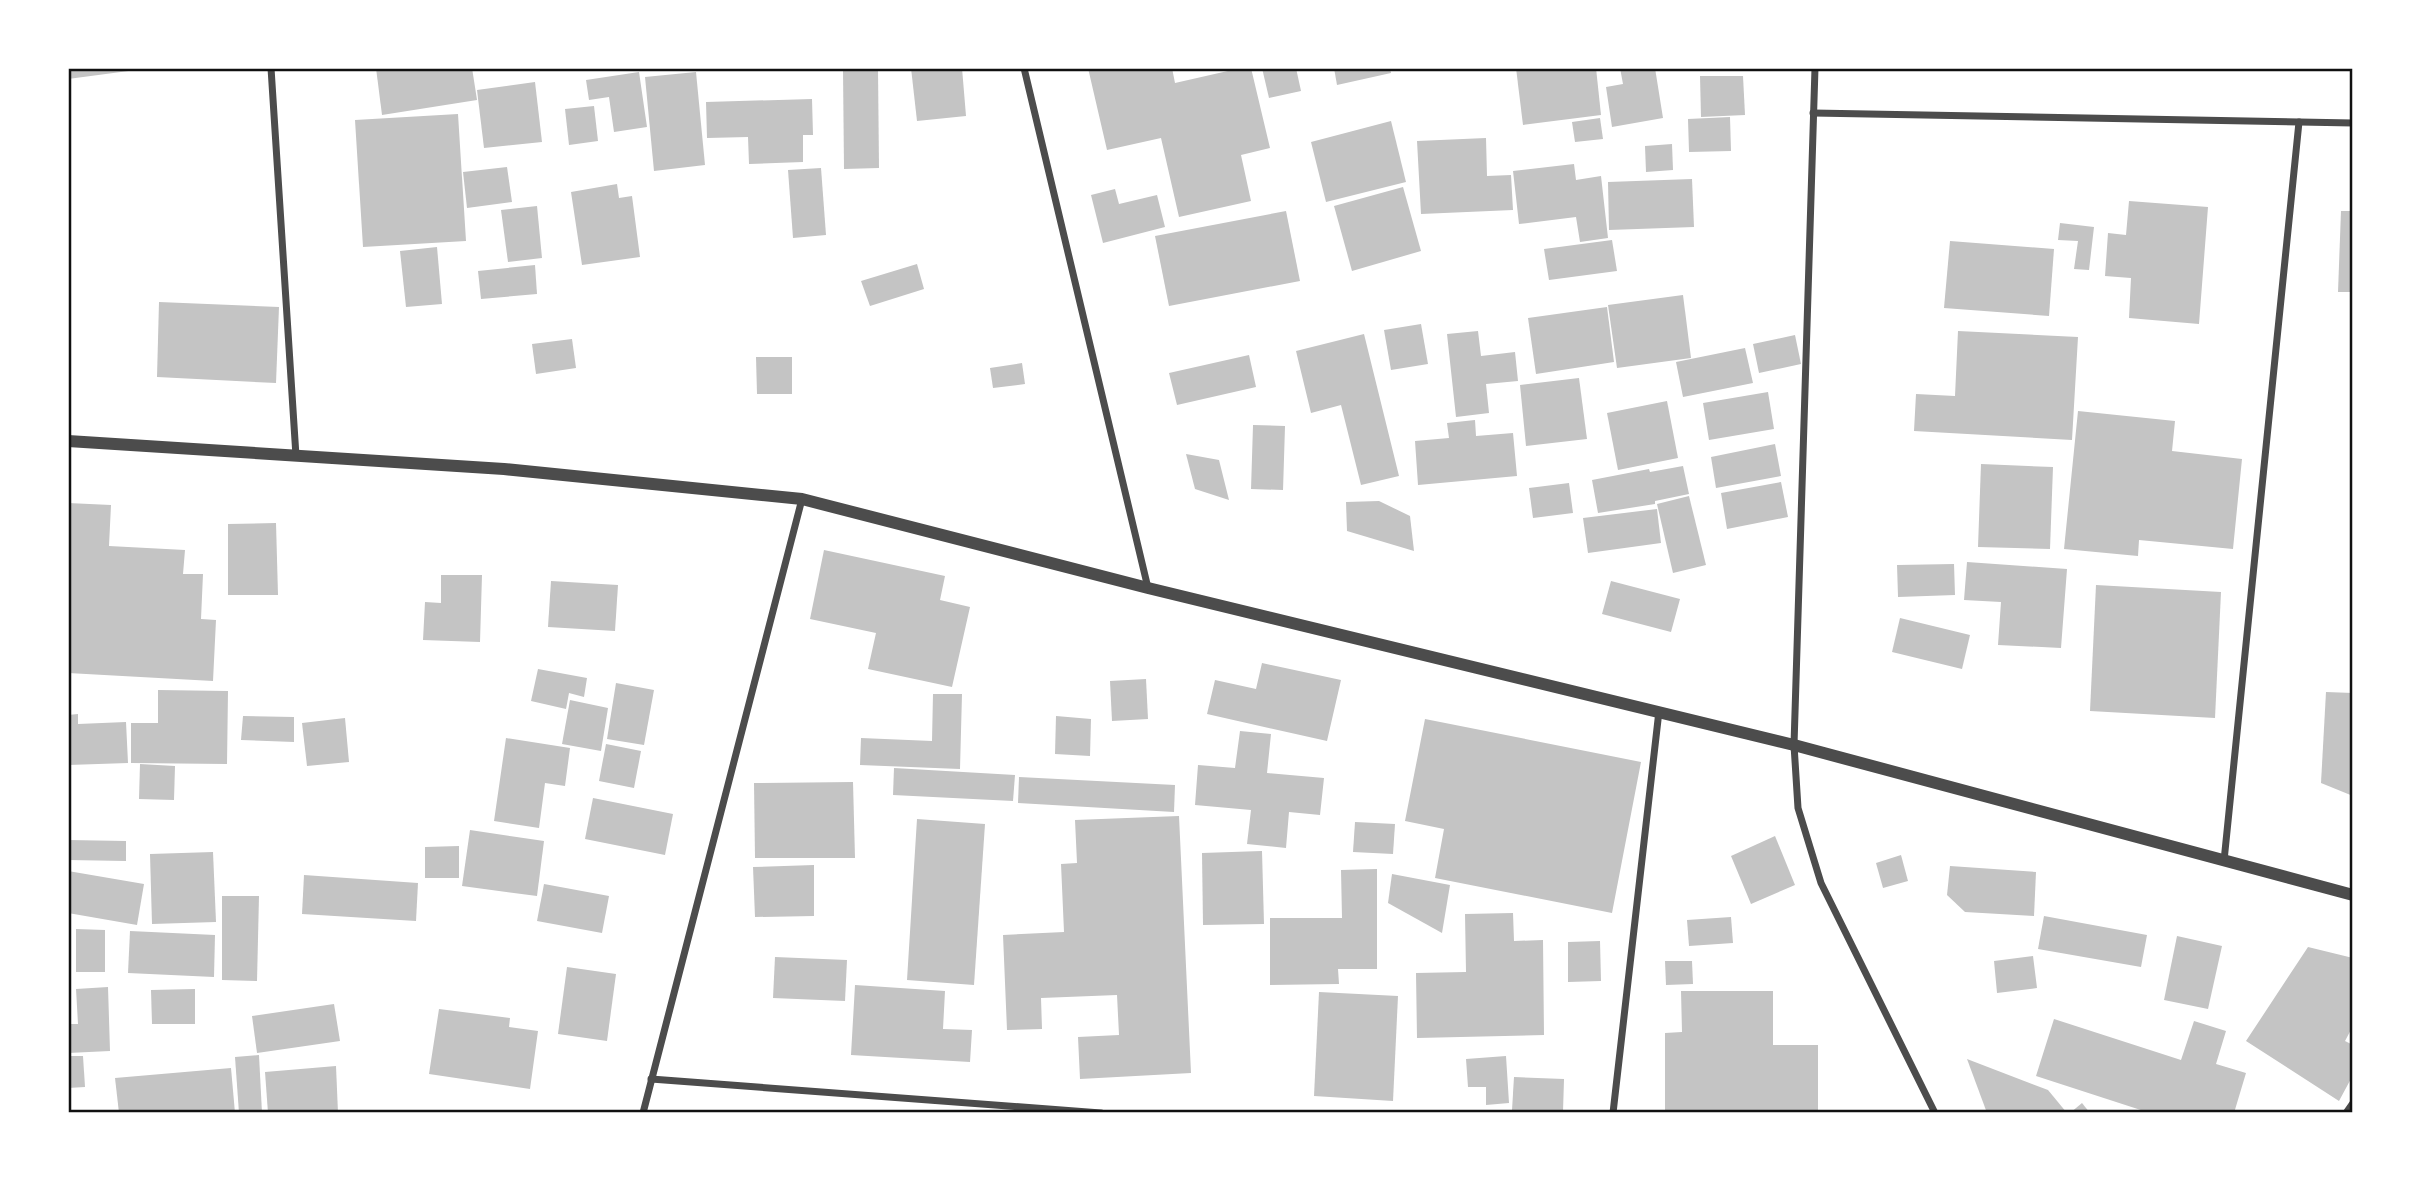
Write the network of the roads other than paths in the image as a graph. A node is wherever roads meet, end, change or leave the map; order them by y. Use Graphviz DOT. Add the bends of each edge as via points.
graph roads {
  1 [pos="271,68"];
  2 [pos="1024,68"];
  3 [pos="1815,68"];
  4 [pos="1813,113"];
  5 [pos="2299,122"];
  6 [pos="2353,123"];
  7 [pos="68,441"];
  8 [pos="296,456"];
  9 [pos="802,499"];
  10 [pos="1147,588"];
  11 [pos="1659,711"];
  12 [pos="1794,745"];
  13 [pos="2224,861"];
  14 [pos="2353,895"];
  15 [pos="651,1079"];
  16 [pos="2353,1103"];
  17 [pos="643,1113"];
  18 [pos="1101,1113"];
  19 [pos="1614,1113"];
  20 [pos="1935,1113"];
  21 [pos="2346,1113"];
  1 -- 8 [label="street"];
  2 -- 10 [label="street"];
  3 -- 4 [label="street"];
  4 -- 5 [label="street"];
  4 -- 12 [label="street"];
  5 -- 6 [label="street"];
  5 -- 13 [label="street"];
  7 -- 8 [label="street"];
  8 -- 9 [label="street" via="504,469"];
  9 -- 10 [label="street"];
  9 -- 15 [label="street"];
  10 -- 11 [label="street"];
  11 -- 12 [label="street"];
  11 -- 19 [label="street"];
  12 -- 13 [label="street"];
  12 -- 20 [label="street" via="1798,808 1821,883"];
  13 -- 14 [label="street"];
  15 -- 17 [label="street"];
  15 -- 18 [label="street"];
  16 -- 21 [label="street"];
}
